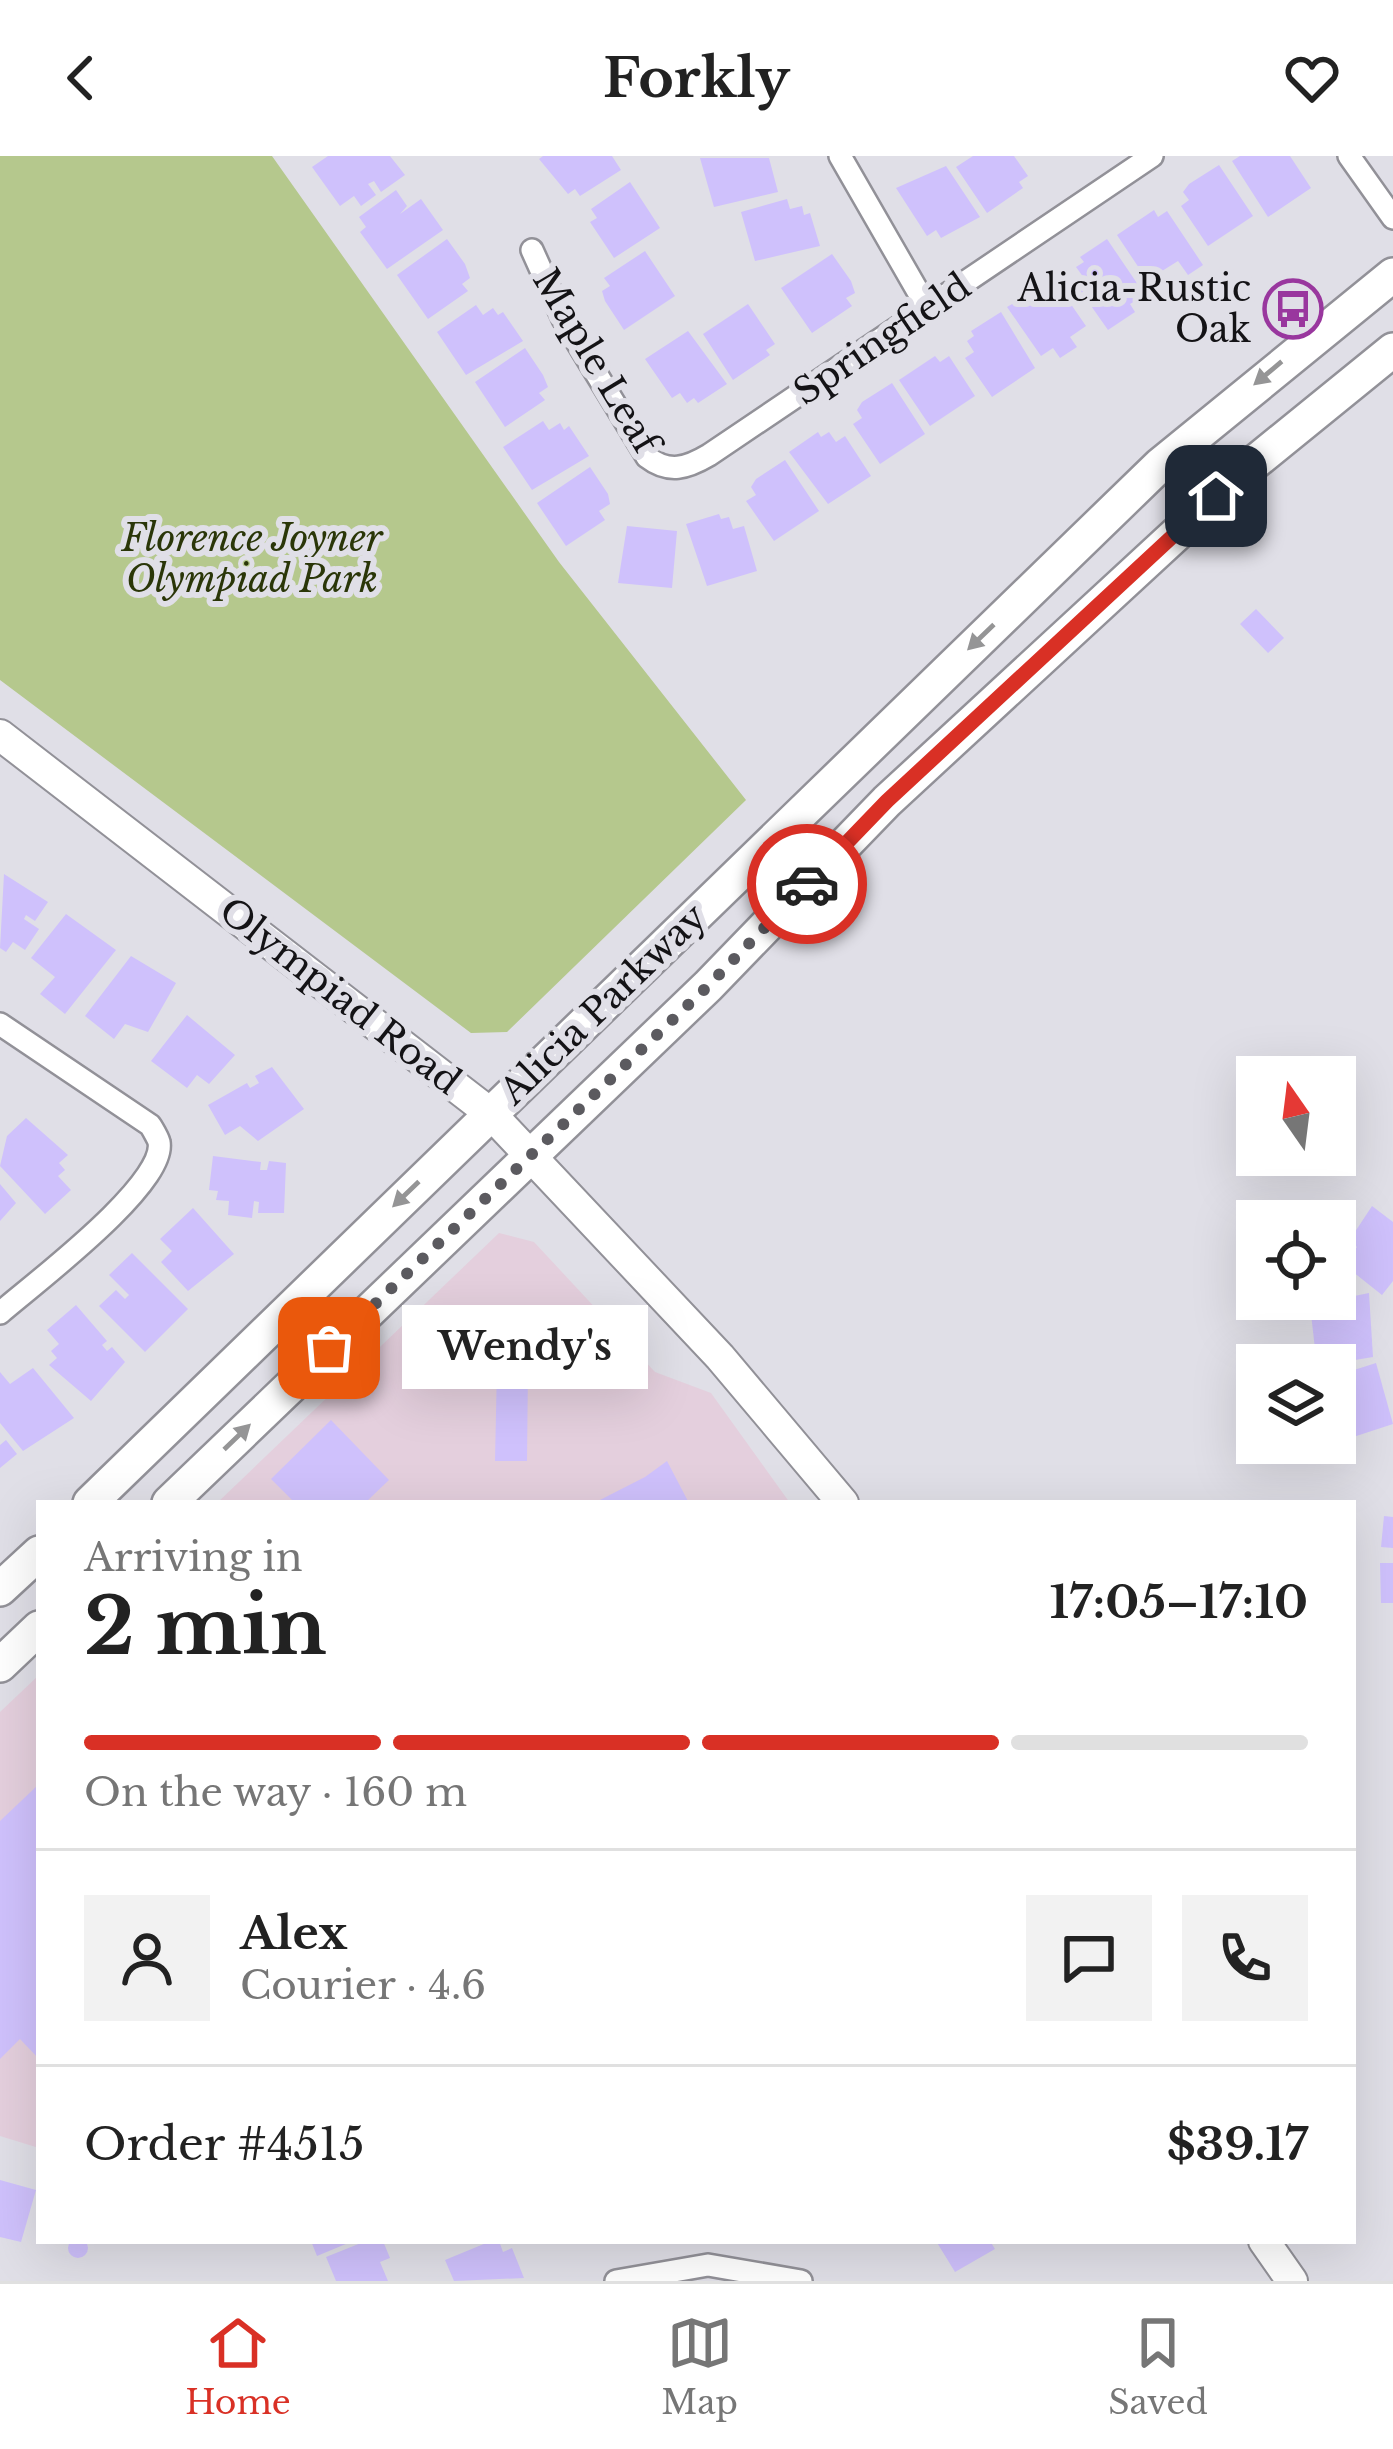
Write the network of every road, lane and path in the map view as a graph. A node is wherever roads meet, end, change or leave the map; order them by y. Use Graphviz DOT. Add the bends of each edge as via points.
graph roads {
  1 [pos="840,156"];
  2 [pos="1152,156"];
  3 [pos="1349,156"];
  4 [pos="1393,218"];
  5 [pos="532,250"];
  6 [pos="1393,274"];
  7 [pos="928,309"];
  8 [pos="1393,350"];
  9 [pos="664,468"];
  10 [pos="0,735"];
  11 [pos="0,1024"];
  12 [pos="490,1113"];
  13 [pos="531,1152"];
  14 [pos="0,1313"];
  15 [pos="92,1500"];
  16 [pos="172,1500"];
  17 [pos="841,1500"];
  18 [pos="36,1556"];
  19 [pos="0,1588"];
  20 [pos="36,1631"];
  21 [pos="0,1665"];
  22 [pos="1266,2244"];
  23 [pos="616,2281"];
  24 [pos="801,2281"];
  25 [pos="1292,2281"];
  1 -- 7 [label="street"];
  2 -- 7 [label="street, Springfield"];
  3 -- 4 [label="street"];
  5 -- 9 [label="street, Maple Leaf" via="563,319 647,457"];
  6 -- 12 [label="main road, Alicia Parkway, one-way" via="1160,465"];
  7 -- 9 [label="street, Springfield" via="709,455"];
  8 -- 13 [label="main road, Alicia Parkway" via="1124,580"];
  10 -- 12 [label="main road, Olympiad Road"];
  11 -- 14 [label="street" via="150,1125 159,1141 126,1205"];
  12 -- 13 [label="main road, Olympiad Road"];
  12 -- 15 [label="main road, Alicia Parkway, one-way"];
  16 -- 13 [label="main road, Alicia Parkway, one-way"];
  13 -- 17 [label="main road, Olympiad Road"];
  18 -- 19 [label="main road"];
  20 -- 21 [label="main road"];
  22 -- 25 [label="main road"];
  23 -- 24 [label="street" via="708,2265"];
}
